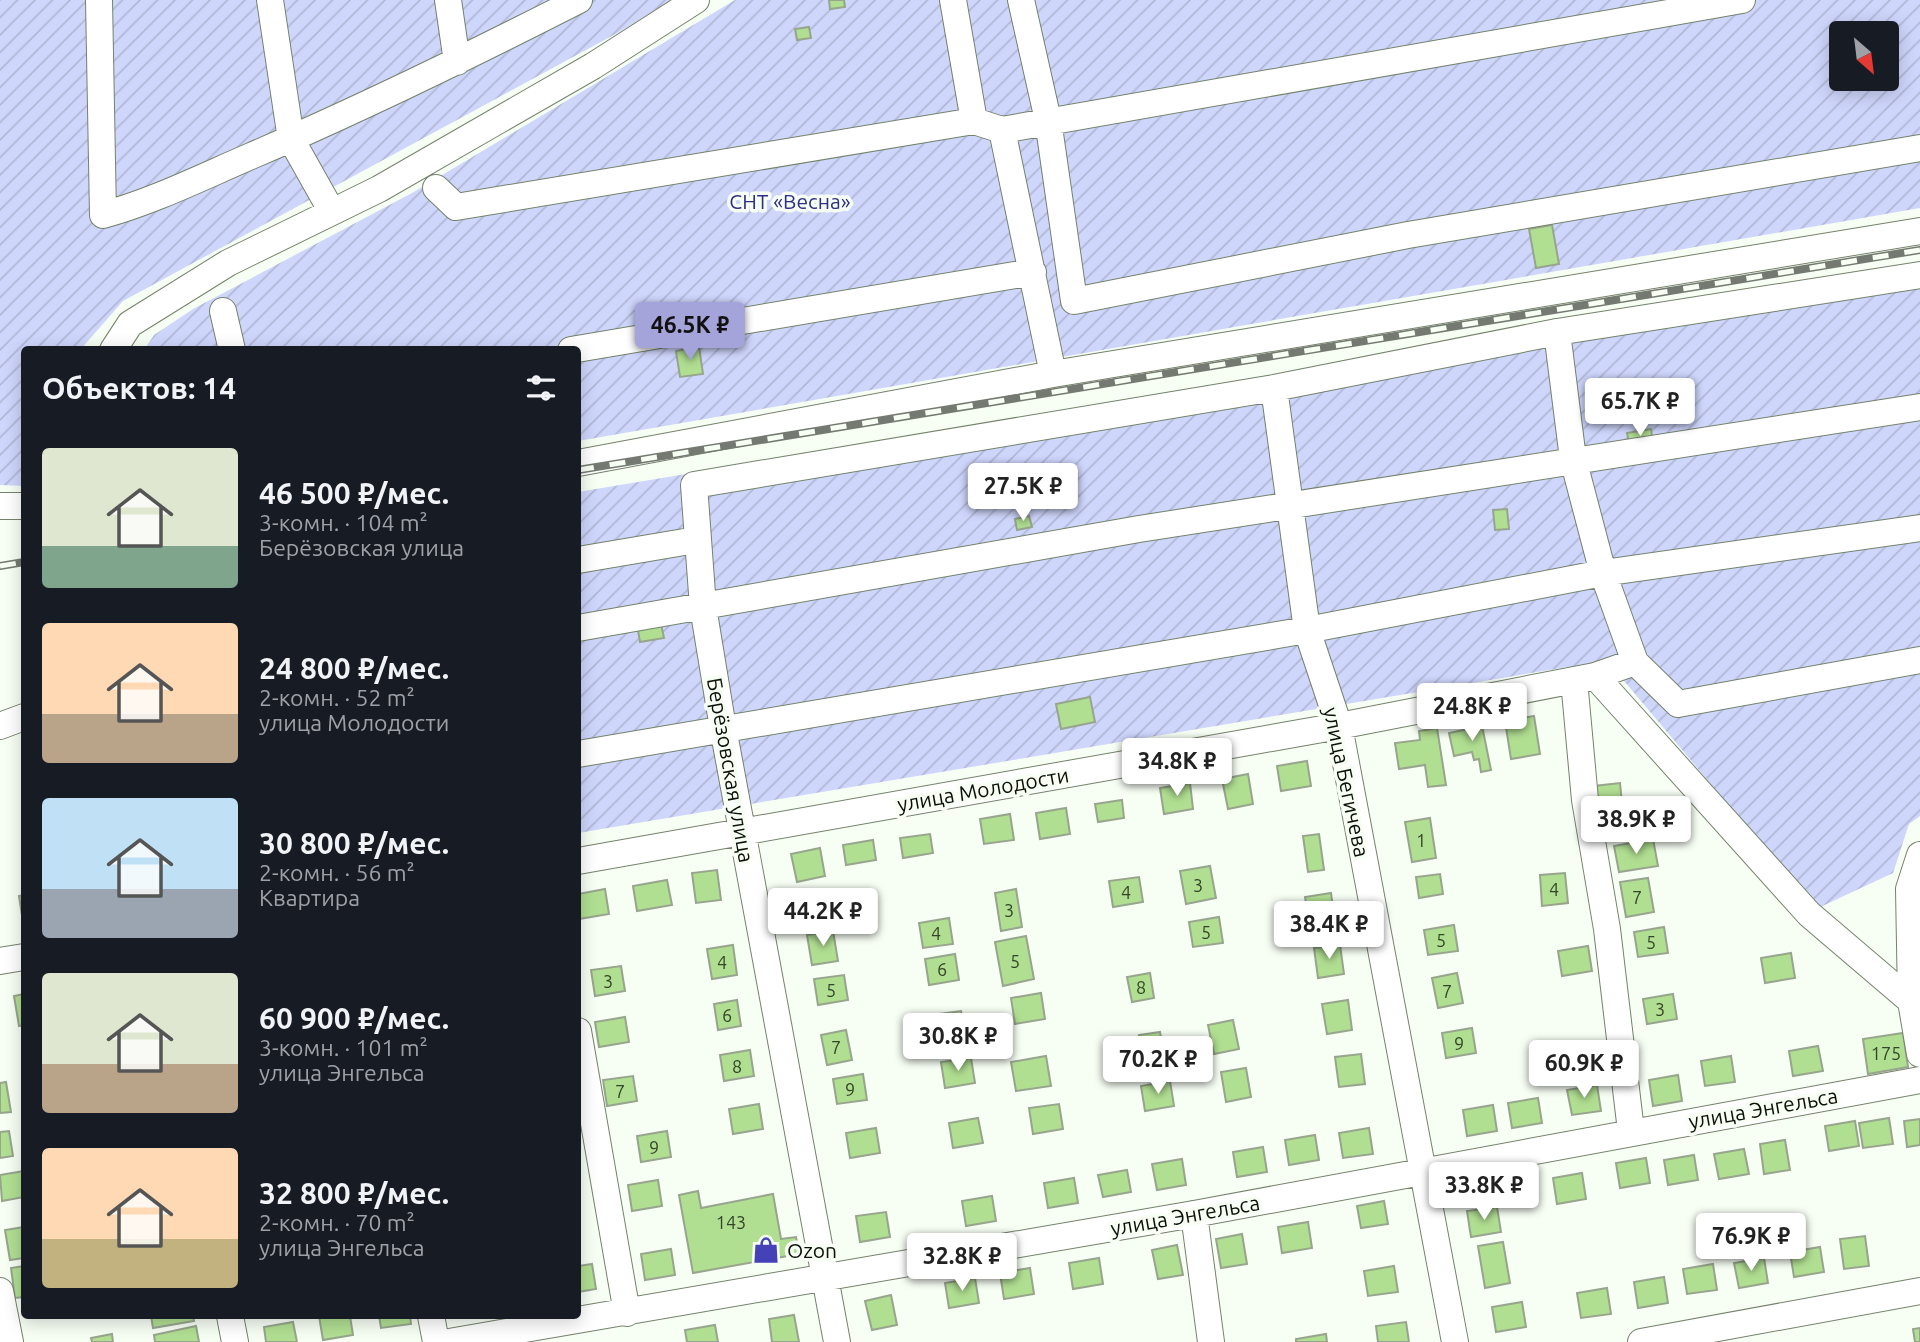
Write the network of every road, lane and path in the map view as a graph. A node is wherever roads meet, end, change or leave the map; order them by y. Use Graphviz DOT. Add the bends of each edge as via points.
graph roads {
  1 [pos="99,0"];
  2 [pos="270,0"];
  3 [pos="448,0"];
  4 [pos="579,0"];
  5 [pos="696,0"];
  6 [pos="953,0"];
  7 [pos="1021,0"];
  8 [pos="1742,0"];
  9 [pos="457,62"];
  10 [pos="1048,120"];
  11 [pos="974,121"];
  12 [pos="1002,130"];
  13 [pos="291,139"];
  14 [pos="1920,148"];
  15 [pos="436,188"];
  16 [pos="332,212"];
  17 [pos="1920,231"];
  18 [pos="1033,272"];
  19 [pos="1920,275"];
  20 [pos="223,311"];
  21 [pos="1558,332"];
  22 [pos="116,346"];
  23 [pos="231,346"];
  24 [pos="581,348"];
  25 [pos="1053,374"];
  26 [pos="1274,388"];
  27 [pos="1920,407"];
  28 [pos="1573,459"];
  29 [pos="581,462"];
  30 [pos="0,506"];
  31 [pos="21,506"];
  32 [pos="1292,506"];
  33 [pos="1920,528"];
  34 [pos="696,540"];
  35 [pos="581,559"];
  36 [pos="1603,573"];
  37 [pos="703,607"];
  38 [pos="581,627"];
  39 [pos="1307,630"];
  40 [pos="1920,660"];
  41 [pos="1635,662"];
  42 [pos="1584,678"];
  43 [pos="21,718"];
  44 [pos="0,726"];
  45 [pos="1339,726"];
  46 [pos="723,728"];
  47 [pos="581,753"];
  48 [pos="741,831"];
  49 [pos="1920,855"];
  50 [pos="581,860"];
  51 [pos="21,958"];
  52 [pos="0,961"];
  53 [pos="1911,1001"];
  54 [pos="581,1048"];
  55 [pos="1920,1054"];
  56 [pos="1920,1080"];
  57 [pos="1631,1131"];
  58 [pos="1422,1172"];
  59 [pos="1194,1214"];
  60 [pos="826,1279"];
  61 [pos="0,1291"];
  62 [pos="1920,1291"];
  63 [pos="627,1313"];
  64 [pos="230,1319"];
  65 [pos="432,1319"];
  66 [pos="10,1342"];
  67 [pos="234,1342"];
  68 [pos="436,1342"];
  69 [pos="449,1342"];
  70 [pos="837,1342"];
  71 [pos="1210,1342"];
  72 [pos="1455,1342"];
  73 [pos="1641,1342"];
  1 -- 13 [label="street" via="103,215 138,205"];
  2 -- 13 [label="street"];
  3 -- 9 [label="street"];
  4 -- 9 [label="street"];
  5 -- 16 [label="street" via="593,66"];
  6 -- 11 [label="street"];
  7 -- 10 [label="street"];
  8 -- 10 [label="street"];
  9 -- 13 [label="street"];
  10 -- 12 [label="street"];
  10 -- 14 [label="street" via="1074,301 1408,235"];
  11 -- 12 [label="street"];
  11 -- 15 [label="street" via="456,207"];
  12 -- 18 [label="street"];
  13 -- 16 [label="street"];
  16 -- 22 [label="street" via="228,263 130,324"];
  17 -- 25 [label="street"];
  18 -- 24 [label="street"];
  18 -- 25 [label="street"];
  19 -- 21 [label="street"];
  20 -- 23 [label="street"];
  21 -- 26 [label="street"];
  21 -- 28 [label="street"];
  25 -- 29 [label="street"];
  26 -- 32 [label="street, улица Бегичева"];
  26 -- 34 [label="street, Берёзовская улица" via="694,485"];
  27 -- 28 [label="street"];
  28 -- 32 [label="street"];
  28 -- 36 [label="street"];
  30 -- 31 [label="street"];
  32 -- 37 [label="street"];
  32 -- 39 [label="street, улица Бегичева"];
  33 -- 36 [label="street"];
  34 -- 35 [label="street"];
  34 -- 37 [label="street, Берёзовская улица"];
  36 -- 39 [label="street"];
  36 -- 41 [label="street"];
  37 -- 38 [label="street"];
  37 -- 46 [label="street, Берёзовская улица"];
  39 -- 45 [label="street, улица Бегичева"];
  39 -- 46 [label="street"];
  40 -- 41 [label="street" via="1678,704"];
  41 -- 42 [label="street, улица Молодости"];
  42 -- 45 [label="street, улица Молодости"];
  42 -- 53 [label="street" via="1809,914"];
  42 -- 57 [label="street" via="1585,800 1607,929"];
  43 -- 44 [label="street"];
  45 -- 48 [label="street, улица Молодости"];
  45 -- 58 [label="street, улица Бегичева"];
  46 -- 47 [label="street"];
  46 -- 48 [label="street, Берёзовская улица"];
  48 -- 50 [label="street, улица Молодости"];
  48 -- 60 [label="street, Берёзовская улица"];
  49 -- 53 [label="street" via="1909,889"];
  51 -- 52 [label="street"];
  53 -- 55 [label="street"];
  54 -- 63 [label="street"];
  56 -- 57 [label="street, улица Энгельса"];
  57 -- 58 [label="street, улица Энгельса"];
  58 -- 59 [label="street, улица Энгельса"];
  58 -- 72 [label="street, улица Бегичева"];
  59 -- 60 [label="street, улица Энгельса"];
  59 -- 71 [label="street"];
  60 -- 63 [label="street, улица Энгельса"];
  60 -- 70 [label="street, Берёзовская улица"];
  61 -- 66 [label="street"];
  62 -- 73 [label="street"];
  63 -- 69 [label="street, улица Энгельса"];
  64 -- 67 [label="street"];
  65 -- 68 [label="street"];
}
